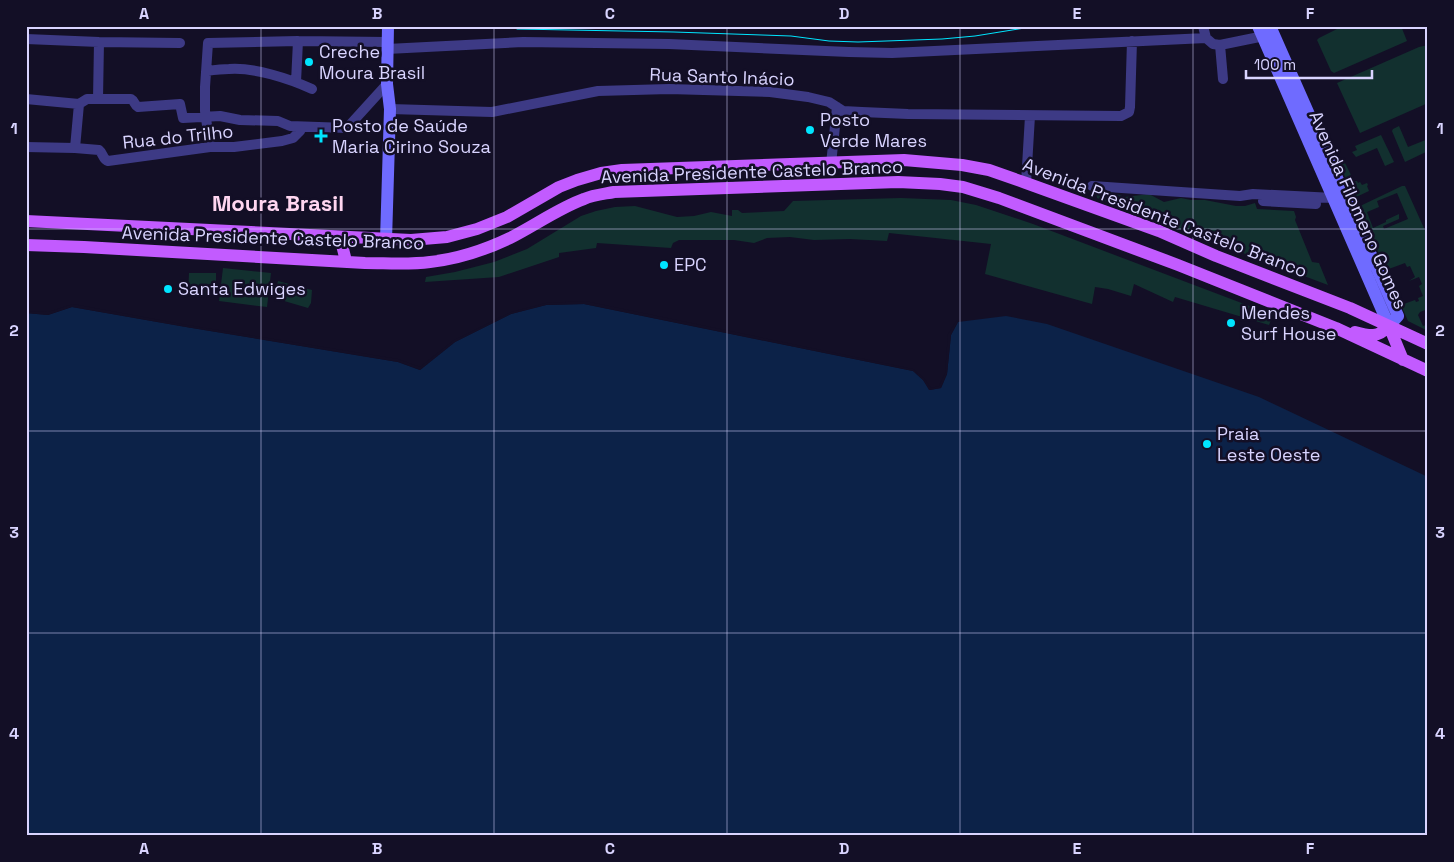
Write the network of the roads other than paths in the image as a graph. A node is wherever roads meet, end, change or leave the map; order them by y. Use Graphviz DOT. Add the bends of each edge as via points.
graph roads {
  1 [pos="388,26"];
  2 [pos="1203,26"];
  3 [pos="1266,31"];
  4 [pos="1206,38"];
  5 [pos="26,39"];
  6 [pos="298,40"];
  7 [pos="1132,41"];
  8 [pos="99,42"];
  9 [pos="180,43"];
  10 [pos="387,45"];
  11 [pos="1220,45"];
  12 [pos="206,71"];
  13 [pos="1223,79"];
  14 [pos="296,82"];
  15 [pos="387,84"];
  16 [pos="312,89"];
  17 [pos="26,99"];
  18 [pos="98,99"];
  19 [pos="78,104"];
  20 [pos="837,107"];
  21 [pos="390,109"];
  22 [pos="207,116"];
  23 [pos="1030,116"];
  24 [pos="302,126"];
  25 [pos="26,147"];
  26 [pos="210,147"];
  27 [pos="76,148"];
  28 [pos="831,164"];
  29 [pos="1026,183"];
  30 [pos="832,185"];
  31 [pos="1092,186"];
  32 [pos="1340,199"];
  33 [pos="26,221"];
  34 [pos="125,227"];
  35 [pos="340,237"];
  36 [pos="386,240"];
  37 [pos="26,245"];
  38 [pos="124,249"];
  39 [pos="1216,256"];
  40 [pos="346,261"];
  41 [pos="1178,265"];
  42 [pos="1389,326"];
  43 [pos="1336,328"];
  44 [pos="1428,344"];
  45 [pos="1403,360"];
  46 [pos="1428,371"];
  1 -- 10 [label="street"];
  2 -- 4 [label="street"];
  3 -- 11 [label="street"];
  3 -- 32 [label="street, Avenida Filomeno Gomes"];
  4 -- 7 [label="street"];
  4 -- 11 [label="street"];
  5 -- 8 [label="street"];
  6 -- 10 [label="street"];
  6 -- 12 [label="street" via="208,43"];
  6 -- 14 [label="street"];
  7 -- 10 [label="street" via="892,52 533,42"];
  7 -- 23 [label="street, Rua Santo Inácio" via="1129,112 1121,116"];
  8 -- 9 [label="street"];
  8 -- 18 [label="street"];
  10 -- 15 [label="street"];
  11 -- 13 [label="street"];
  12 -- 14 [label="street" via="253,70"];
  12 -- 22 [label="street"];
  14 -- 16 [label="street"];
  15 -- 21 [label="street"];
  15 -- 24 [label="street" via="347,128"];
  17 -- 19 [label="street"];
  18 -- 19 [label="street" via="87,99"];
  18 -- 22 [label="street" via="131,99 138,107 180,104 183,118"];
  19 -- 27 [label="street"];
  20 -- 21 [label="street, Rua Santo Inácio" via="824,100 770,92 668,89 598,91 492,112"];
  20 -- 23 [label="street, Rua Santo Inácio" via="843,111 862,112"];
  20 -- 28 [label="street"];
  21 -- 36 [label="street"];
  22 -- 24 [label="street"];
  22 -- 26 [label="street"];
  23 -- 29 [label="street"];
  24 -- 26 [label="street, Rua do Trilho" via="293,138 282,141"];
  25 -- 27 [label="street, Rua do Trilho"];
  26 -- 27 [label="street, Rua do Trilho" via="108,161 98,150"];
  28 -- 29 [label="main road, Avenida Presidente Castelo Branco" via="904,160 937,162 989,170"];
  28 -- 30 [label="main road" via="835,175"];
  28 -- 36 [label="main road, Avenida Presidente Castelo Branco" via="601,173 559,187 507,217 477,229 447,237"];
  29 -- 39 [label="main road, Avenida Presidente Castelo Branco" via="1159,231"];
  30 -- 40 [label="main road, Avenida Presidente Castelo Branco" via="614,192 586,198 508,239 451,258 408,264"];
  30 -- 41 [label="main road, Avenida Presidente Castelo Branco" via="898,182 963,187"];
  31 -- 32 [label="street"];
  32 -- 42 [label="street, Avenida Filomeno Gomes"];
  33 -- 34 [label="main road, Avenida Presidente Castelo Branco"];
  34 -- 35 [label="main road, Avenida Presidente Castelo Branco"];
  34 -- 38 [label="main road"];
  35 -- 36 [label="main road, Avenida Presidente Castelo Branco"];
  35 -- 40 [label="main road"];
  37 -- 38 [label="main road, Avenida Presidente Castelo Branco"];
  38 -- 40 [label="main road, Avenida Presidente Castelo Branco"];
  39 -- 41 [label="main road" via="1184,246 1177,253"];
  39 -- 42 [label="main road, Avenida Presidente Castelo Branco"];
  41 -- 43 [label="main road, Avenida Presidente Castelo Branco"];
  42 -- 43 [label="main road" via="1382,334 1376,335"];
  42 -- 44 [label="main road, Avenida Presidente Castelo Branco"];
  42 -- 45 [label="main road"];
  43 -- 45 [label="main road, Avenida Presidente Castelo Branco"];
  45 -- 46 [label="main road, Avenida Presidente Castelo Branco"];
}
